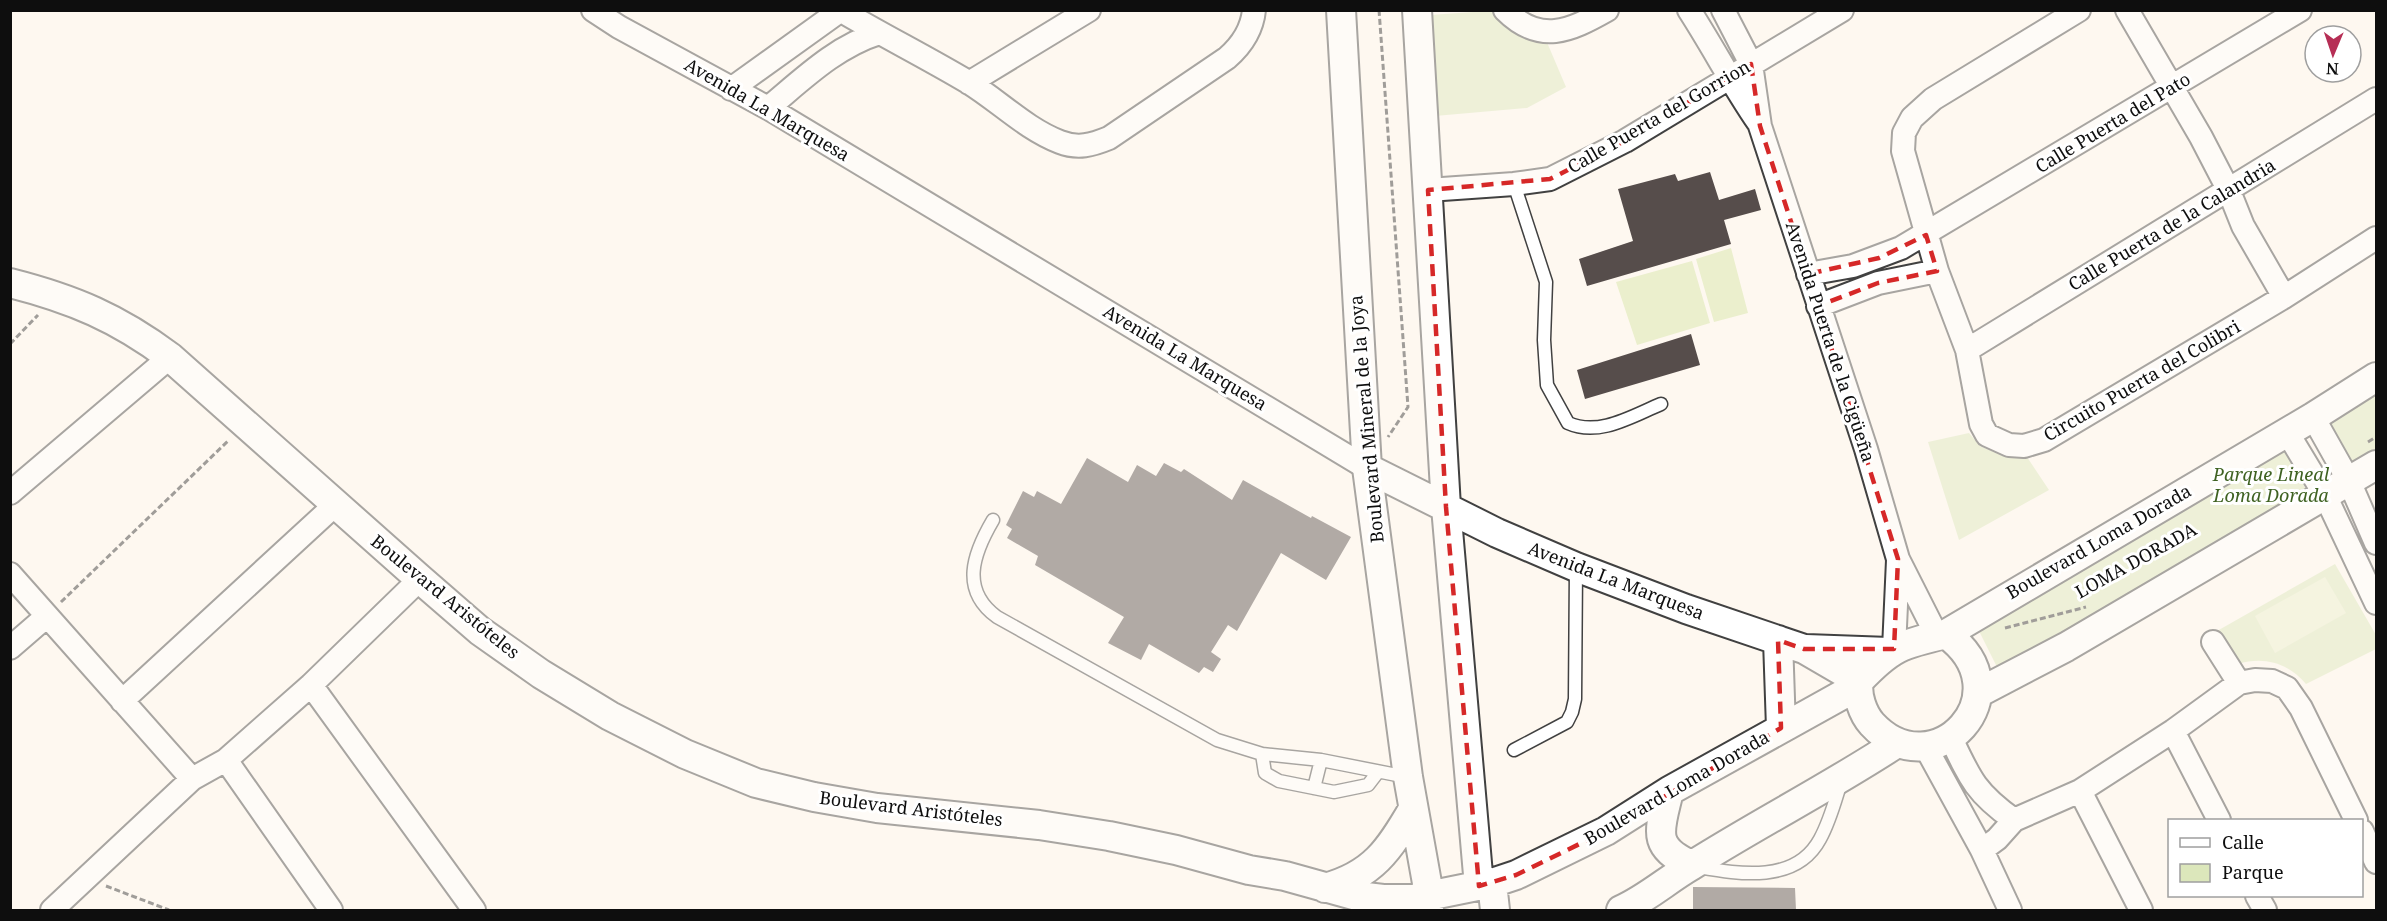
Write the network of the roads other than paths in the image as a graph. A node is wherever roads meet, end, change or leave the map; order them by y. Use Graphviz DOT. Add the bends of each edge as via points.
graph roads {
  1 [pos="593,10"];
  2 [pos="1089,10"];
  3 [pos="1254,10"];
  4 [pos="1341,10"];
  5 [pos="1417,10"];
  6 [pos="1505,10"];
  7 [pos="1607,10"];
  8 [pos="1689,10"];
  9 [pos="1723,10"];
  10 [pos="1842,10"];
  11 [pos="2079,10"];
  12 [pos="2127,10"];
  13 [pos="2300,10"];
  14 [pos="840,11"];
  15 [pos="879,33"];
  16 [pos="1751,63"];
  17 [pos="1728,78"];
  18 [pos="969,83"];
  19 [pos="2171,87"];
  20 [pos="732,89"];
  21 [pos="2376,99"];
  22 [pos="768,108"];
  23 [pos="1760,126"];
  24 [pos="1514,184"];
  25 [pos="1428,190"];
  26 [pos="2229,191"];
  27 [pos="1926,235"];
  28 [pos="2376,238"];
  29 [pos="1937,271"];
  30 [pos="1808,274"];
  31 [pos="10,283"];
  32 [pos="2284,297"];
  33 [pos="1818,306"];
  34 [pos="1967,350"];
  35 [pos="170,357"];
  36 [pos="2376,377"];
  37 [pos="1661,404"];
  38 [pos="2313,417"];
  39 [pos="2287,432"];
  40 [pos="2376,465"];
  41 [pos="1368,468"];
  42 [pos="2338,480"];
  43 [pos="10,493"];
  44 [pos="335,505"];
  45 [pos="1446,507"];
  46 [pos="993,520"];
  47 [pos="2376,543"];
  48 [pos="1898,559"];
  49 [pos="1576,567"];
  50 [pos="10,574"];
  51 [pos="420,579"];
  52 [pos="2376,603"];
  53 [pos="47,616"];
  54 [pos="1942,635"];
  55 [pos="2213,642"];
  56 [pos="1791,644"];
  57 [pos="10,648"];
  58 [pos="1892,650"];
  59 [pos="1859,683"];
  60 [pos="2239,683"];
  61 [pos="311,685"];
  62 [pos="1978,693"];
  63 [pos="122,700"];
  64 [pos="1781,728"];
  65 [pos="2173,731"];
  66 [pos="1938,742"];
  67 [pos="1897,743"];
  68 [pos="1514,750"];
  69 [pos="1262,754"];
  70 [pos="226,760"];
  71 [pos="1321,760"];
  72 [pos="1378,772"];
  73 [pos="1408,777"];
  74 [pos="192,778"];
  75 [pos="1842,779"];
  76 [pos="1314,788"];
  77 [pos="1669,791"];
  78 [pos="2080,791"];
  79 [pos="1413,809"];
  80 [pos="2218,819"];
  81 [pos="2356,819"];
  82 [pos="2014,820"];
  83 [pos="2363,835"];
  84 [pos="1982,850"];
  85 [pos="2376,862"];
  86 [pos="1691,866"];
  87 [pos="1489,893"];
  88 [pos="1328,899"];
  89 [pos="1429,903"];
  90 [pos="52,910"];
  91 [pos="331,910"];
  92 [pos="474,910"];
  93 [pos="1621,910"];
  94 [pos="2010,910"];
  95 [pos="2140,910"];
  1 -- 20 [label="street, Avenida La Marquesa"];
  2 -- 18 [label="street"];
  3 -- 18 [label="street" via="1247,35 1227,58 1108,138 1091,145 1077,147 1039,132"];
  4 -- 41 [label="street, Boulevard Mineral de la Joya"];
  5 -- 25 [label="street"];
  6 -- 7 [label="street" via="1520,24 1556,31 1575,28"];
  8 -- 17 [label="street, Avenida Puerta de la Cigüeña"];
  9 -- 16 [label="street, Avenida Puerta de la Cigüeña"];
  10 -- 16 [label="street, Calle Puerta del Gorrion"];
  11 -- 27 [label="street, Circuito Puerta del Colibri" via="1933,99 1912,118 1904,133 1903,151"];
  12 -- 19 [label="street"];
  13 -- 19 [label="street, Calle Puerta del Pato"];
  14 -- 15 [label="street"];
  14 -- 20 [label="street"];
  15 -- 18 [label="street"];
  15 -- 22 [label="street" via="827,59"];
  16 -- 17 [label="street, Calle Puerta del Gorrion"];
  16 -- 23 [label="street, Avenida Puerta de la Cigüeña"];
  17 -- 23 [label="street, Avenida Puerta de la Cigüeña"];
  17 -- 24 [label="street, Calle Puerta del Gorrion" via="1582,164 1550,179"];
  19 -- 26 [label="street"];
  19 -- 27 [label="street, Calle Puerta del Pato"];
  20 -- 22 [label="street, Avenida La Marquesa"];
  21 -- 26 [label="street, Calle Puerta de la Calandria"];
  22 -- 41 [label="street, Avenida La Marquesa"];
  23 -- 30 [label="street, Avenida Puerta de la Cigüeña"];
  24 -- 25 [label="street, Calle Puerta del Gorrion"];
  24 -- 37 [label="lane" via="1546,282 1547,384 1568,423 1588,429 1604,427"];
  25 -- 45 [label="street"];
  26 -- 32 [label="street" via="2243,226"];
  26 -- 34 [label="street, Calle Puerta de la Calandria"];
  27 -- 29 [label="street, Circuito Puerta del Colibri"];
  27 -- 30 [label="street" via="1880,258"];
  28 -- 32 [label="street, Circuito Puerta del Colibri"];
  29 -- 33 [label="street" via="1878,283"];
  29 -- 34 [label="street, Circuito Puerta del Colibri"];
  30 -- 33 [label="street, Avenida Puerta de la Cigüeña"];
  31 -- 35 [label="street, Boulevard Aristóteles" via="57,295 108,318"];
  32 -- 34 [label="street, Circuito Puerta del Colibri" via="2044,440 2024,446 2009,445 1987,435 1975,400"];
  33 -- 48 [label="street, Avenida Puerta de la Cigüeña"];
  35 -- 43 [label="street"];
  35 -- 44 [label="street, Boulevard Aristóteles"];
  36 -- 38 [label="street, Boulevard Loma Dorada"];
  38 -- 39 [label="street, Boulevard Loma Dorada"];
  38 -- 42 [label="street"];
  39 -- 42 [label="street"];
  39 -- 54 [label="street, Boulevard Loma Dorada"];
  40 -- 42 [label="street"];
  41 -- 45 [label="street, Avenida La Marquesa"];
  41 -- 73 [label="street, Boulevard Mineral de la Joya"];
  42 -- 47 [label="street"];
  42 -- 52 [label="street"];
  42 -- 62 [label="street" via="2066,647"];
  44 -- 51 [label="street, Boulevard Aristóteles"];
  44 -- 63 [label="street"];
  45 -- 49 [label="street, Avenida La Marquesa"];
  45 -- 87 [label="street"];
  46 -- 69 [label="lane" via="979,545 973,587 987,610 1207,735"];
  48 -- 54 [label="street, Avenida Puerta de la Cigüeña"];
  48 -- 58 [label="street, Avenida Puerta de la Cigüeña"];
  49 -- 56 [label="street, Avenida La Marquesa"];
  49 -- 68 [label="lane" via="1572,712 1567,722"];
  50 -- 53 [label="street"];
  51 -- 61 [label="street"];
  51 -- 88 [label="street, Boulevard Aristóteles" via="480,631 610,716 685,754 756,783 877,808 953,814 1109,836 1285,876"];
  53 -- 57 [label="street"];
  53 -- 63 [label="street"];
  54 -- 58 [label="street"];
  54 -- 62 [label="street" via="1960,644 1971,659"];
  55 -- 60 [label="street"];
  56 -- 58 [label="street, Avenida La Marquesa"];
  56 -- 59 [label="street, Avenida La Marquesa"];
  56 -- 64 [label="street"];
  58 -- 59 [label="street"];
  59 -- 64 [label="street, Boulevard Loma Dorada"];
  59 -- 67 [label="street" via="1861,704 1869,720 1881,734"];
  60 -- 65 [label="street"];
  60 -- 81 [label="street" via="2272,681 2287,688 2301,708"];
  61 -- 70 [label="street"];
  61 -- 92 [label="street"];
  62 -- 66 [label="street" via="1964,726"];
  63 -- 74 [label="street"];
  64 -- 77 [label="street, Boulevard Loma Dorada"];
  65 -- 78 [label="street"];
  65 -- 80 [label="street"];
  66 -- 67 [label="street" via="1911,746"];
  66 -- 82 [label="street" via="1988,802"];
  66 -- 84 [label="street"];
  67 -- 75 [label="street"];
  69 -- 71 [label="lane"];
  69 -- 76 [label="lane" via="1268,776"];
  70 -- 74 [label="street"];
  70 -- 91 [label="street"];
  71 -- 72 [label="lane"];
  71 -- 76 [label="lane"];
  72 -- 73 [label="lane"];
  72 -- 76 [label="lane" via="1368,785 1350,791"];
  73 -- 79 [label="street, Boulevard Mineral de la Joya"];
  74 -- 90 [label="street"];
  75 -- 86 [label="street"];
  75 -- 86 [label="lane" via="1819,842 1804,858 1764,874"];
  77 -- 86 [label="street" via="1661,835 1663,845 1673,857"];
  77 -- 87 [label="street, Boulevard Loma Dorada" via="1606,831 1516,875"];
  78 -- 82 [label="street"];
  78 -- 95 [label="street"];
  79 -- 88 [label="street" via="1379,859"];
  79 -- 89 [label="street, Boulevard Mineral de la Joya"];
  82 -- 84 [label="street"];
  83 -- 85 [label="street"];
  84 -- 94 [label="street"];
  86 -- 93 [label="street"];
  87 -- 89 [label="street, Boulevard Loma Dorada"];
  88 -- 89 [label="street, Boulevard Aristóteles" via="1358,896"];
}
